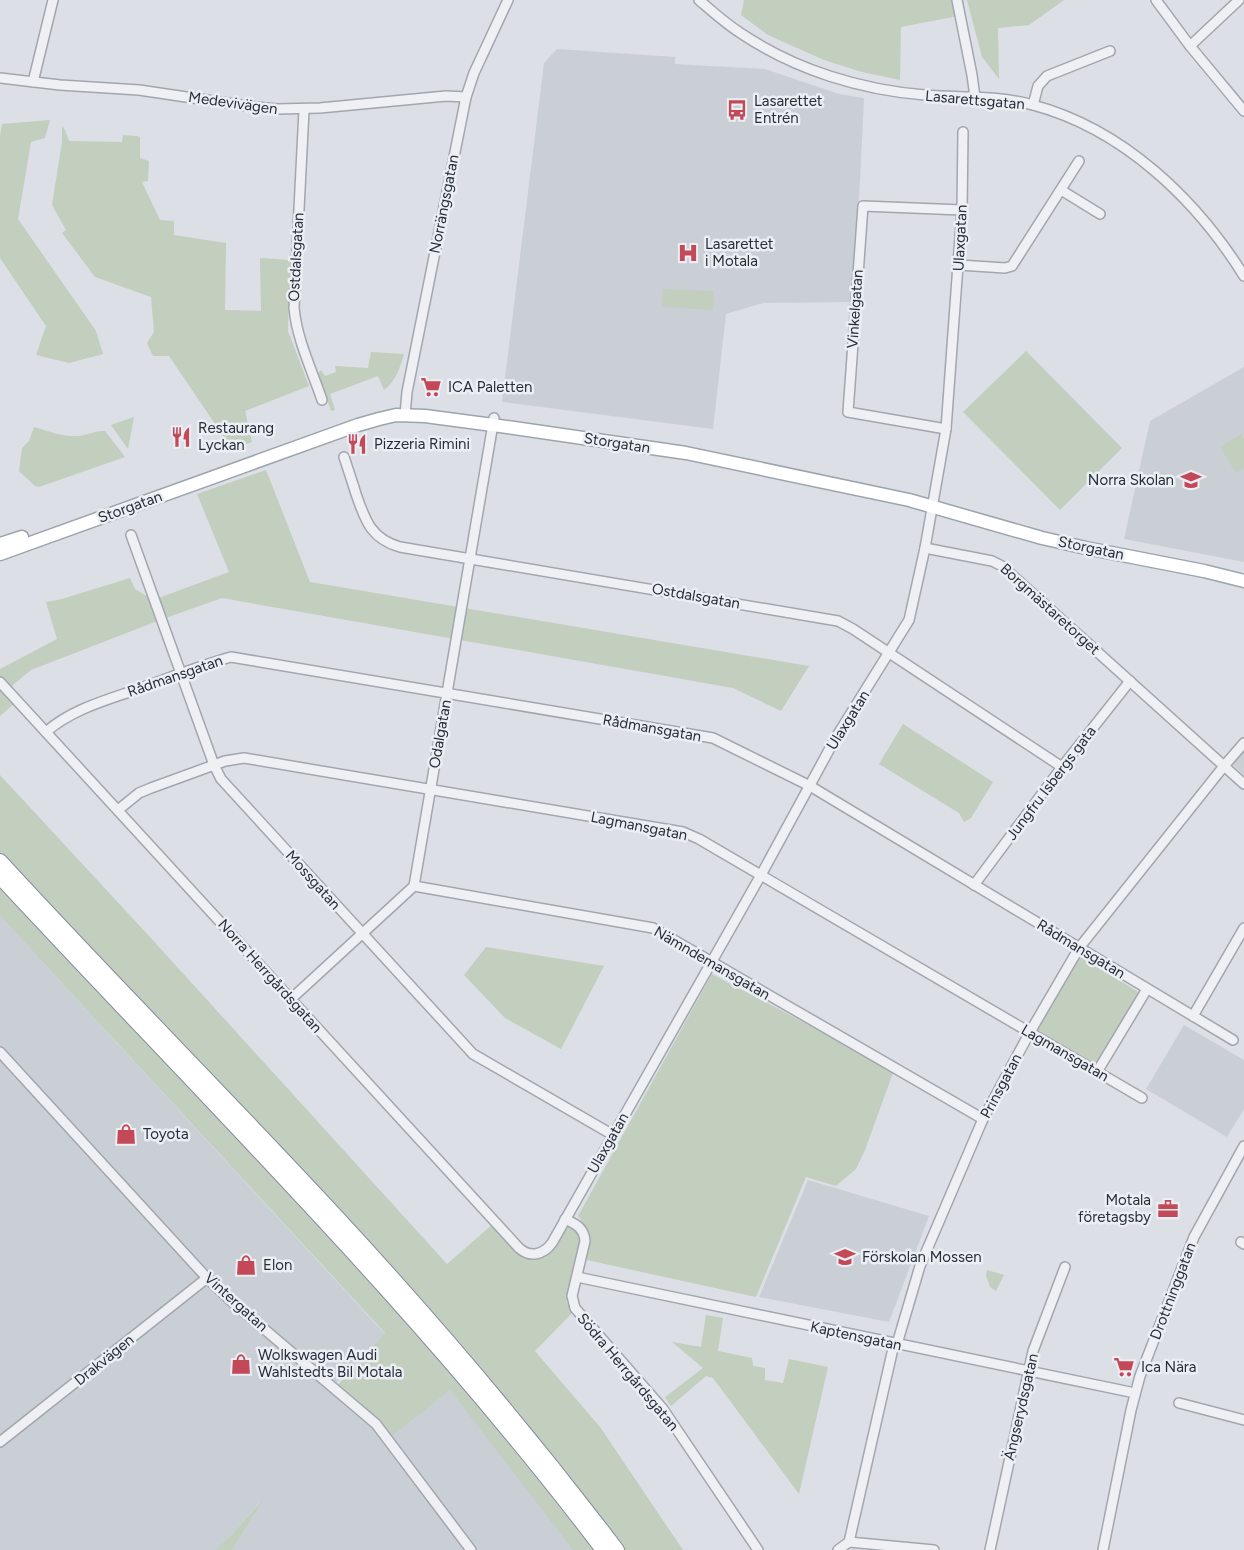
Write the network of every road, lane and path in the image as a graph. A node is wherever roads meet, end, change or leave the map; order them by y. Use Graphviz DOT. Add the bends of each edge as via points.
graph roads {
  1 [pos="53,0"];
  2 [pos="508,0"];
  3 [pos="699,0"];
  4 [pos="957,0"];
  5 [pos="1156,0"];
  6 [pos="1239,0"];
  7 [pos="1190,46"];
  8 [pos="1110,51"];
  9 [pos="0,78"];
  10 [pos="33,82"];
  11 [pos="465,97"];
  12 [pos="975,97"];
  13 [pos="1033,105"];
  14 [pos="303,110"];
  15 [pos="1244,111"];
  16 [pos="963,132"];
  17 [pos="1079,161"];
  18 [pos="1061,190"];
  19 [pos="962,210"];
  20 [pos="1100,214"];
  21 [pos="958,265"];
  22 [pos="1244,276"];
  23 [pos="322,400"];
  24 [pos="405,411"];
  25 [pos="494,421"];
  26 [pos="946,429"];
  27 [pos="344,457"];
  28 [pos="933,502"];
  29 [pos="131,535"];
  30 [pos="0,544"];
  31 [pos="925,548"];
  32 [pos="0,554"];
  33 [pos="470,558"];
  34 [pos="1244,573"];
  35 [pos="1244,581"];
  36 [pos="890,653"];
  37 [pos="181,673"];
  38 [pos="1130,681"];
  39 [pos="0,682"];
  40 [pos="447,693"];
  41 [pos="46,732"];
  42 [pos="1244,743"];
  43 [pos="214,765"];
  44 [pos="1224,766"];
  45 [pos="1062,767"];
  46 [pos="1244,784"];
  47 [pos="810,786"];
  48 [pos="431,789"];
  49 [pos="118,810"];
  50 [pos="2,866"];
  51 [pos="761,875"];
  52 [pos="0,885"];
  53 [pos="974,885"];
  54 [pos="414,886"];
  55 [pos="1244,928"];
  56 [pos="49,930"];
  57 [pos="362,934"];
  58 [pos="1079,948"];
  59 [pos="711,962"];
  60 [pos="1148,989"];
  61 [pos="291,999"];
  62 [pos="1193,1016"];
  63 [pos="1030,1032"];
  64 [pos="1233,1040"];
  65 [pos="0,1052"];
  66 [pos="1098,1072"];
  67 [pos="1142,1098"];
  68 [pos="982,1119"];
  69 [pos="613,1135"];
  70 [pos="1244,1146"];
  71 [pos="565,1219"];
  72 [pos="546,1250"];
  73 [pos="1065,1267"];
  74 [pos="577,1277"];
  75 [pos="207,1278"];
  76 [pos="896,1344"];
  77 [pos="1029,1370"];
  78 [pos="1135,1393"];
  79 [pos="1179,1403"];
  80 [pos="1244,1420"];
  81 [pos="0,1442"];
  82 [pos="849,1542"];
  83 [pos="471,1550"];
  84 [pos="603,1550"];
  85 [pos="617,1550"];
  86 [pos="758,1550"];
  87 [pos="838,1550"];
  88 [pos="934,1550"];
  89 [pos="990,1550"];
  90 [pos="1103,1550"];
  1 -- 10 [label="street"];
  2 -- 11 [label="street, Norrängsgatan"];
  3 -- 12 [label="street, Lasarettsgatan" via="759,45 822,73 900,93"];
  4 -- 12 [label="street"];
  5 -- 7 [label="street"];
  6 -- 7 [label="street"];
  7 -- 15 [label="street"];
  8 -- 13 [label="street" via="1047,76 1038,86"];
  9 -- 10 [label="street, Medevivägen"];
  10 -- 14 [label="street, Medevivägen"];
  11 -- 14 [label="street, Medevivägen"];
  11 -- 24 [label="street, Norrängsgatan"];
  12 -- 13 [label="street, Lasarettsgatan"];
  13 -- 22 [label="street, Lasarettsgatan" via="1097,131 1152,169 1198,214"];
  14 -- 23 [label="street, Ostdalsgatan" via="294,308"];
  16 -- 19 [label="street, Ulaxgatan"];
  17 -- 18 [label="street"];
  18 -- 20 [label="street"];
  18 -- 21 [label="street" via="1012,266"];
  19 -- 21 [label="street, Ulaxgatan"];
  19 -- 26 [label="street, Vinkelgatan" via="863,206 848,412"];
  21 -- 26 [label="street, Ulaxgatan"];
  24 -- 25 [label="main road, Storgatan" via="434,409"];
  24 -- 30 [label="main road, Storgatan" via="384,410 362,417"];
  24 -- 32 [label="main road, Storgatan"];
  25 -- 28 [label="main road, Storgatan" via="687,446"];
  25 -- 33 [label="street, Odalgatan"];
  26 -- 28 [label="street, Ulaxgatan"];
  27 -- 33 [label="street, Ostdalsgatan" via="365,519 380,538 400,547"];
  28 -- 31 [label="street, Ulaxgatan"];
  28 -- 34 [label="main road, Storgatan" via="1059,535"];
  28 -- 35 [label="main road, Storgatan" via="1053,540"];
  29 -- 37 [label="street, Mossgatan"];
  31 -- 36 [label="street, Ulaxgatan" via="909,620"];
  31 -- 38 [label="street, Borgmästaretorget" via="998,562"];
  33 -- 36 [label="street, Ostdalsgatan" via="830,619 845,624"];
  33 -- 40 [label="street, Odalgatan"];
  36 -- 45 [label="street, Ostdalsgatan"];
  36 -- 47 [label="street, Ulaxgatan"];
  37 -- 40 [label="street, Rådmansgatan" via="231,657"];
  37 -- 41 [label="street, Rådmansgatan" via="83,709"];
  37 -- 43 [label="street, Mossgatan"];
  38 -- 44 [label="street, Borgmästaretorget"];
  38 -- 45 [label="street, Jungfru Isbergs gata"];
  39 -- 41 [label="street, Norra Herrgårdsgatan"];
  40 -- 47 [label="street, Rådmansgatan" via="712,738"];
  40 -- 48 [label="street, Odalgatan"];
  41 -- 49 [label="street, Norra Herrgårdsgatan"];
  42 -- 44 [label="street, Prinsgatan"];
  43 -- 48 [label="street, Lagmansgatan" via="244,758"];
  43 -- 49 [label="street, Lagmansgatan" via="151,788"];
  43 -- 57 [label="street, Mossgatan" via="221,779"];
  44 -- 46 [label="street, Borgmästaretorget"];
  44 -- 58 [label="street, Prinsgatan"];
  45 -- 53 [label="street, Jungfru Isbergs gata"];
  47 -- 51 [label="street, Ulaxgatan"];
  47 -- 53 [label="street, Rådmansgatan"];
  48 -- 51 [label="street, Lagmansgatan" via="683,832"];
  48 -- 54 [label="street, Odalgatan"];
  49 -- 61 [label="street, Norra Herrgårdsgatan"];
  50 -- 56 [label="highway"];
  50 -- 85 [label="highway" via="414,1302 528,1435"];
  51 -- 59 [label="street, Ulaxgatan"];
  51 -- 63 [label="street, Lagmansgatan"];
  52 -- 56 [label="highway"];
  53 -- 58 [label="street, Rådmansgatan"];
  54 -- 57 [label="street"];
  54 -- 59 [label="street, Nämndemansgatan" via="647,926"];
  55 -- 62 [label="street"];
  56 -- 84 [label="highway" via="397,1301 518,1441"];
  57 -- 61 [label="street"];
  57 -- 69 [label="street, Mossgatan" via="477,1057"];
  58 -- 60 [label="street, Rådmansgatan"];
  58 -- 63 [label="street, Prinsgatan"];
  59 -- 68 [label="street, Nämndemansgatan"];
  59 -- 69 [label="street, Ulaxgatan"];
  60 -- 62 [label="street, Rådmansgatan"];
  60 -- 66 [label="street"];
  61 -- 72 [label="street, Norra Herrgårdsgatan" via="522,1251 531,1254"];
  62 -- 64 [label="street, Rådmansgatan"];
  63 -- 66 [label="street, Lagmansgatan"];
  63 -- 68 [label="street, Prinsgatan"];
  65 -- 75 [label="street, Vintergatan"];
  66 -- 67 [label="street, Lagmansgatan"];
  68 -- 76 [label="street, Prinsgatan" via="920,1266"];
  69 -- 71 [label="street, Ulaxgatan"];
  70 -- 78 [label="street, Drottninggatan" via="1194,1237"];
  71 -- 72 [label="street, Ulaxgatan"];
  71 -- 74 [label="street, Södra Herrgårdsgatan" via="579,1226 585,1236"];
  73 -- 77 [label="street, Ängserydsgatan"];
  74 -- 76 [label="street, Kaptensgatan"];
  74 -- 86 [label="street, Södra Herrgårdsgatan" via="572,1296 575,1308 663,1409"];
  75 -- 81 [label="street, Drakvägen"];
  75 -- 83 [label="street, Vintergatan" via="376,1424"];
  76 -- 77 [label="street, Kaptensgatan"];
  76 -- 82 [label="street, Prinsgatan"];
  77 -- 78 [label="street, Kaptensgatan"];
  77 -- 89 [label="street, Ängserydsgatan"];
  78 -- 90 [label="street, Drottninggatan"];
  79 -- 80 [label="street"];
  82 -- 87 [label="street"];
  82 -- 88 [label="street"];
}
